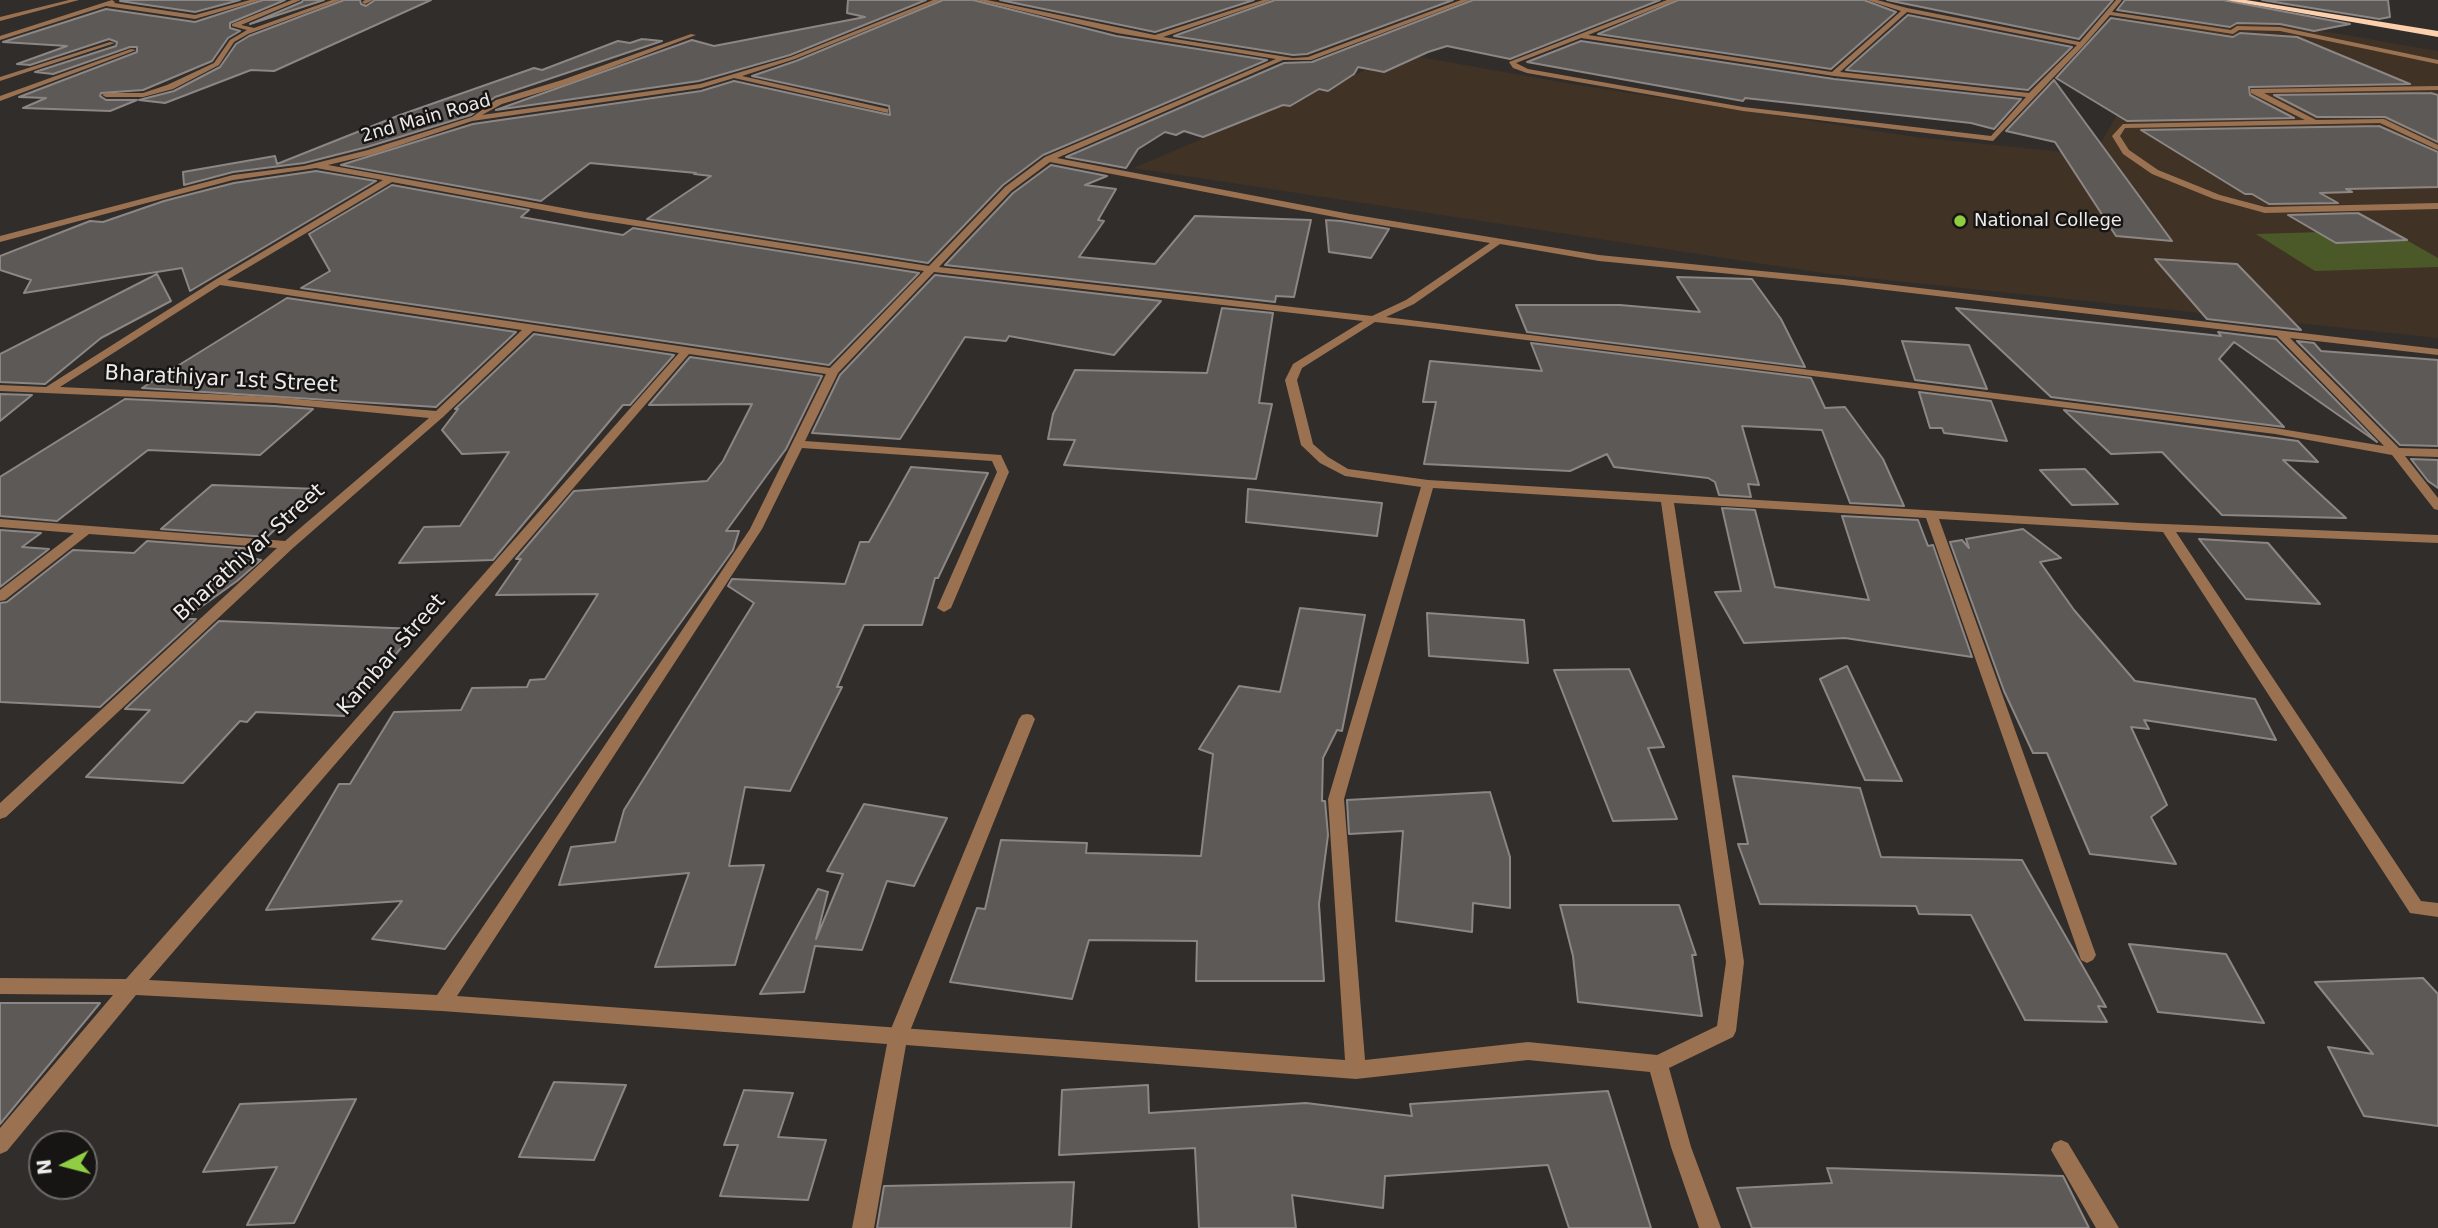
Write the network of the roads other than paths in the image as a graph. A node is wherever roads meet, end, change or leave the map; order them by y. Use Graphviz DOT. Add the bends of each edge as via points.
graph roads {
  1 [pos="76,0"];
  2 [pos="116,0"];
  3 [pos="257,0"];
  4 [pos="298,0"];
  5 [pos="338,0"];
  6 [pos="938,0"];
  7 [pos="979,0"];
  8 [pos="1269,0"];
  9 [pos="1465,0"];
  10 [pos="1673,0"];
  11 [pos="1870,0"];
  12 [pos="2119,0"];
  13 [pos="2230,0"];
  14 [pos="2256,0"];
  15 [pos="105,4"];
  16 [pos="2286,7"];
  17 [pos="1906,10"];
  18 [pos="2108,13"];
  19 [pos="2323,13"];
  20 [pos="0,20"];
  21 [pos="44,24"];
  22 [pos="2438,29"];
  23 [pos="254,30"];
  24 [pos="2438,34"];
  25 [pos="692,35"];
  26 [pos="1579,36"];
  27 [pos="1153,37"];
  28 [pos="0,38"];
  29 [pos="112,43"];
  30 [pos="2082,44"];
  31 [pos="132,50"];
  32 [pos="1280,60"];
  33 [pos="2438,62"];
  34 [pos="1834,74"];
  35 [pos="737,76"];
  36 [pos="0,79"];
  37 [pos="565,82"];
  38 [pos="2438,88"];
  39 [pos="574,89"];
  40 [pos="106,95"];
  41 [pos="583,95"];
  42 [pos="2031,95"];
  43 [pos="0,99"];
  44 [pos="592,101"];
  45 [pos="885,111"];
  46 [pos="471,119"];
  47 [pos="2315,122"];
  48 [pos="2438,148"];
  49 [pos="1048,159"];
  50 [pos="316,165"];
  51 [pos="391,179"];
  52 [pos="2438,206"];
  53 [pos="0,239"];
  54 [pos="1499,241"];
  55 [pos="929,269"];
  56 [pos="218,282"];
  57 [pos="1373,319"];
  58 [pos="530,328"];
  59 [pos="2281,335"];
  60 [pos="686,351"];
  61 [pos="2438,352"];
  62 [pos="833,372"];
  63 [pos="0,388"];
  64 [pos="48,390"];
  65 [pos="439,415"];
  66 [pos="797,444"];
  67 [pos="2396,453"];
  68 [pos="2438,453"];
  69 [pos="1428,484"];
  70 [pos="1667,499"];
  71 [pos="2438,506"];
  72 [pos="1931,514"];
  73 [pos="0,523"];
  74 [pos="88,528"];
  75 [pos="2168,528"];
  76 [pos="2438,539"];
  77 [pos="288,545"];
  78 [pos="0,597"];
  79 [pos="944,608"];
  80 [pos="1027,719"];
  81 [pos="0,813"];
  82 [pos="2438,910"];
  83 [pos="2087,955"];
  84 [pos="0,986"];
  85 [pos="131,987"];
  86 [pos="442,1003"];
  87 [pos="898,1036"];
  88 [pos="1658,1064"];
  89 [pos="1356,1070"];
  90 [pos="0,1144"];
  91 [pos="2061,1150"];
  92 [pos="863,1228"];
  93 [pos="1710,1228"];
  94 [pos="2109,1228"];
  1 -- 20 [label="street"];
  2 -- 15 [label="street"];
  3 -- 15 [label="street" via="195,17"];
  4 -- 23 [label="street" via="234,25"];
  5 -- 23 [label="street"];
  6 -- 35 [label="street, 2nd Main Road"];
  7 -- 27 [label="street"];
  8 -- 27 [label="street"];
  9 -- 32 [label="street" via="1308,58"];
  10 -- 26 [label="street"];
  11 -- 17 [label="street"];
  12 -- 18 [label="street"];
  13 -- 16 [label="highway"];
  14 -- 16 [label="highway"];
  15 -- 21 [label="street"];
  16 -- 19 [label="highway"];
  17 -- 30 [label="street"];
  17 -- 34 [label="street"];
  18 -- 30 [label="street"];
  18 -- 33 [label="street" via="2232,32 2236,28 2280,29"];
  19 -- 22 [label="highway"];
  19 -- 24 [label="highway"];
  20 -- 21 [label="street"];
  21 -- 28 [label="street"];
  23 -- 40 [label="street" via="232,41 216,64 170,87 144,95"];
  25 -- 37 [label="street"];
  26 -- 34 [label="street"];
  26 -- 42 [label="street" via="1512,62 1527,71 1743,109 1993,139"];
  27 -- 32 [label="street"];
  29 -- 36 [label="street"];
  30 -- 42 [label="street"];
  31 -- 43 [label="street"];
  32 -- 49 [label="street"];
  34 -- 42 [label="street"];
  35 -- 44 [label="street, 2nd Main Road" via="676,91"];
  35 -- 45 [label="street"];
  37 -- 39 [label="street"];
  37 -- 46 [label="street" via="499,102"];
  38 -- 47 [label="street" via="2254,91"];
  41 -- 44 [label="street"];
  44 -- 46 [label="street, 2nd Main Road"];
  46 -- 50 [label="street, 2nd Main Road"];
  47 -- 48 [label="street" via="2381,121"];
  47 -- 52 [label="street" via="2123,126 2116,136 2126,152 2155,172 2265,210"];
  49 -- 54 [label="street"];
  49 -- 55 [label="street" via="1008,189"];
  50 -- 51 [label="street"];
  50 -- 53 [label="street, 2nd Main Road" via="233,178"];
  51 -- 55 [label="street"];
  51 -- 56 [label="street"];
  54 -- 57 [label="street" via="1410,302"];
  54 -- 59 [label="street" via="1599,258 1843,282"];
  55 -- 57 [label="street"];
  55 -- 62 [label="street"];
  56 -- 58 [label="street"];
  56 -- 64 [label="street"];
  57 -- 67 [label="street" via="2275,431"];
  57 -- 69 [label="street" via="1297,366 1291,380 1307,445 1345,472"];
  58 -- 60 [label="street"];
  58 -- 65 [label="street, Bharathiyar Street"];
  59 -- 61 [label="street"];
  59 -- 67 [label="street"];
  60 -- 62 [label="street"];
  60 -- 85 [label="street, Kambar Street"];
  62 -- 66 [label="street"];
  63 -- 64 [label="street, Bharathiyar 1st Street"];
  64 -- 65 [label="street, Bharathiyar 1st Street" via="274,400"];
  65 -- 77 [label="street, Bharathiyar Street"];
  66 -- 79 [label="street" via="997,458 1003,472"];
  66 -- 86 [label="street" via="756,529"];
  67 -- 68 [label="street"];
  67 -- 71 [label="street"];
  69 -- 70 [label="street"];
  69 -- 89 [label="street" via="1336,799"];
  70 -- 72 [label="street"];
  70 -- 88 [label="street" via="1735,962 1726,1031"];
  72 -- 75 [label="street"];
  72 -- 83 [label="street"];
  73 -- 74 [label="street"];
  74 -- 77 [label="street"];
  74 -- 78 [label="street"];
  75 -- 76 [label="street"];
  75 -- 82 [label="street" via="2416,908"];
  77 -- 81 [label="street, Bharathiyar Street"];
  80 -- 87 [label="street"];
  84 -- 85 [label="street"];
  85 -- 86 [label="street"];
  85 -- 90 [label="street, Kambar Street"];
  86 -- 87 [label="street"];
  87 -- 89 [label="street"];
  87 -- 92 [label="street"];
  88 -- 89 [label="street" via="1528,1051"];
  88 -- 93 [label="street"];
  91 -- 94 [label="street"];
}
